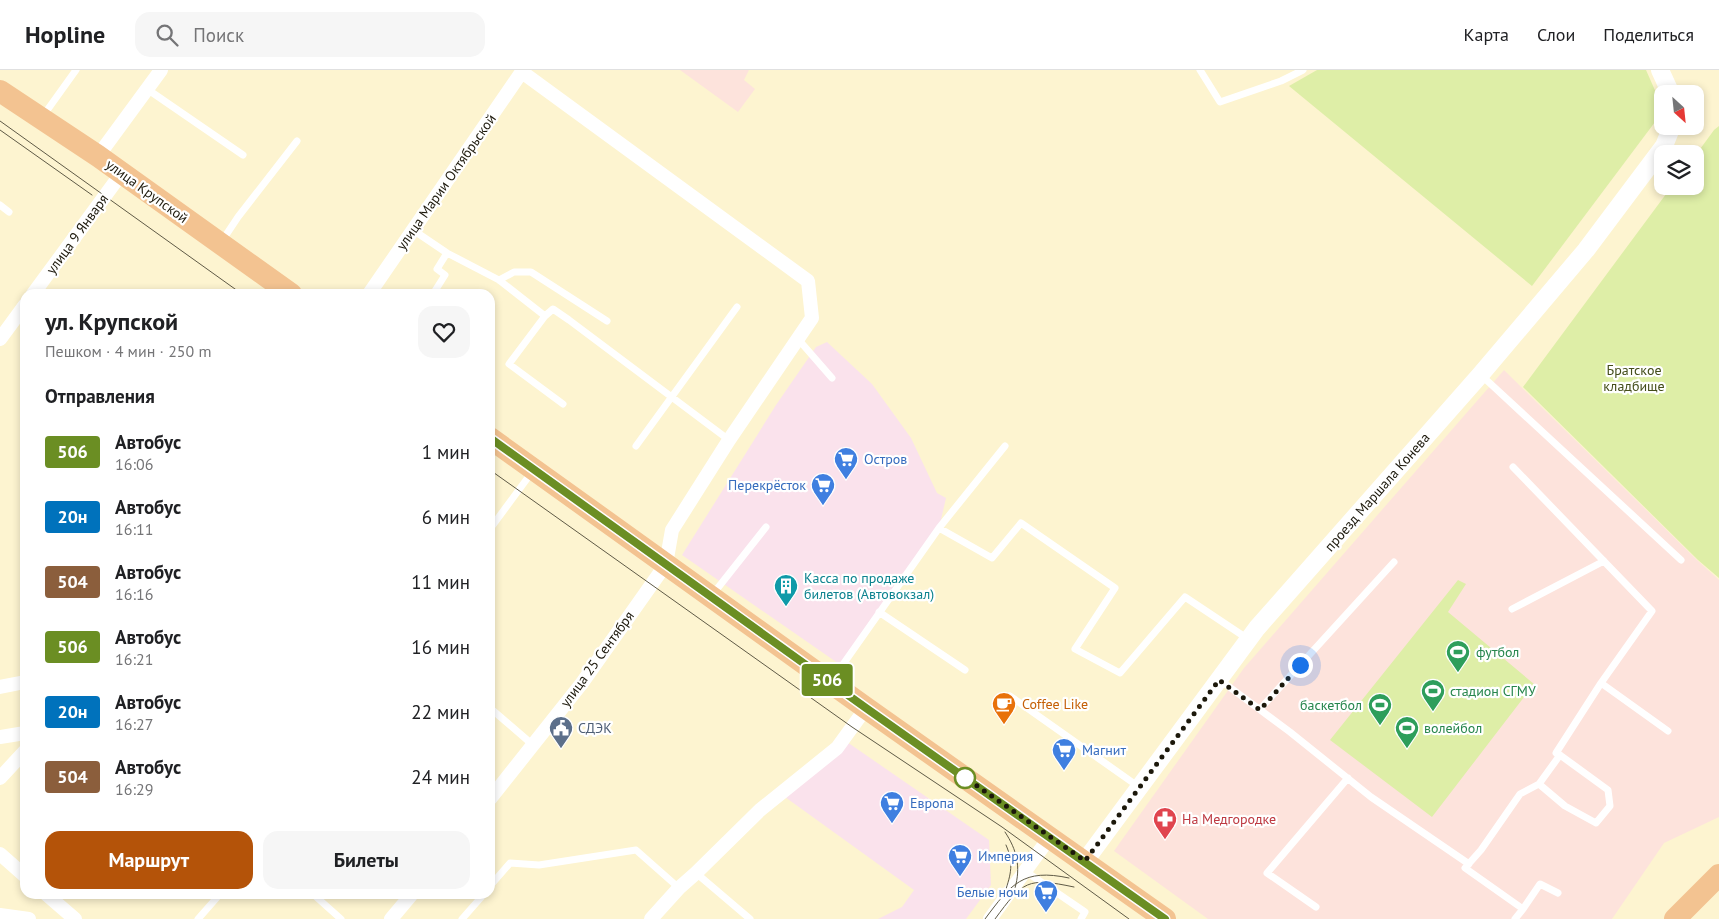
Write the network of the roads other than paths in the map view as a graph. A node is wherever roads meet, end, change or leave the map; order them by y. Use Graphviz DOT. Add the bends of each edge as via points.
graph roads {
  1 [pos="76,70"];
  2 [pos="161,70"];
  3 [pos="1200,70"];
  4 [pos="1303,70"];
  5 [pos="1660,70"];
  6 [pos="523,71"];
  7 [pos="1667,85"];
  8 [pos="147,89"];
  9 [pos="0,91"];
  10 [pos="41,118"];
  11 [pos="1668,135"];
  12 [pos="296,141"];
  13 [pos="243,155"];
  14 [pos="98,156"];
  15 [pos="121,174"];
  16 [pos="0,205"];
  17 [pos="9,212"];
  18 [pos="413,230"];
  19 [pos="220,243"];
  20 [pos="447,253"];
  21 [pos="500,280"];
  22 [pos="40,289"];
  23 [pos="284,289"];
  24 [pos="372,289"];
  25 [pos="436,289"];
  26 [pos="736,308"];
  27 [pos="20,312"];
  28 [pos="545,316"];
  29 [pos="607,321"];
  30 [pos="0,339"];
  31 [pos="798,339"];
  32 [pos="1481,374"];
  33 [pos="832,378"];
  34 [pos="671,398"];
  35 [pos="563,404"];
  36 [pos="729,440"];
  37 [pos="495,442"];
  38 [pos="636,446"];
  39 [pos="1005,446"];
  40 [pos="1513,467"];
  41 [pos="533,470"];
  42 [pos="495,522"];
  43 [pos="766,527"];
  44 [pos="939,528"];
  45 [pos="1681,560"];
  46 [pos="1604,561"];
  47 [pos="1394,562"];
  48 [pos="666,564"];
  49 [pos="711,596"];
  50 [pos="1512,609"];
  51 [pos="880,612"];
  52 [pos="1249,639"];
  53 [pos="965,670"];
  54 [pos="1219,680"];
  55 [pos="830,682"];
  56 [pos="20,683"];
  57 [pos="1601,683"];
  58 [pos="0,687"];
  59 [pos="1010,696"];
  60 [pos="866,708"];
  61 [pos="1260,710"];
  62 [pos="495,712"];
  63 [pos="1668,731"];
  64 [pos="20,734"];
  65 [pos="0,737"];
  66 [pos="533,745"];
  67 [pos="1560,755"];
  68 [pos="20,756"];
  69 [pos="0,778"];
  70 [pos="1348,778"];
  71 [pos="1539,784"];
  72 [pos="1139,788"];
  73 [pos="495,793"];
  74 [pos="1050,837"];
  75 [pos="0,854"];
  76 [pos="1085,861"];
  77 [pos="1469,864"];
  78 [pos="1025,871"];
  79 [pos="20,872"];
  80 [pos="696,873"];
  81 [pos="1719,875"];
  82 [pos="495,880"];
  83 [pos="678,888"];
  84 [pos="1558,894"];
  85 [pos="52,899"];
  86 [pos="216,899"];
  87 [pos="318,899"];
  88 [pos="408,899"];
  89 [pos="480,899"];
  90 [pos="1316,907"];
  91 [pos="1523,908"];
  92 [pos="0,915"];
  93 [pos="29,919"];
  94 [pos="75,919"];
  95 [pos="198,919"];
  96 [pos="340,919"];
  97 [pos="391,919"];
  98 [pos="462,919"];
  99 [pos="651,919"];
  100 [pos="750,919"];
  101 [pos="990,919"];
  102 [pos="1080,919"];
  103 [pos="1165,919"];
  104 [pos="1515,919"];
  105 [pos="1675,919"];
  1 -- 10 [label="lane"];
  2 -- 8 [label="street"];
  3 -- 4 [label="lane" via="1220,102"];
  5 -- 7 [label="street"];
  6 -- 18 [label="street, улица Марии Октябрьской"];
  6 -- 31 [label="street" via="808,281 812,318"];
  8 -- 13 [label="lane"];
  8 -- 14 [label="street"];
  9 -- 10 [label="main road, улица Крупской"];
  10 -- 14 [label="main road, улица Крупской"];
  11 -- 32 [label="street, проезд Маршала Конева" via="1664,146 1586,250"];
  12 -- 19 [label="lane"];
  14 -- 15 [label="main road, улица Крупской"];
  15 -- 19 [label="main road, улица Крупской"];
  15 -- 22 [label="street, улица 9 Января"];
  16 -- 17 [label="lane"];
  18 -- 20 [label="lane"];
  18 -- 24 [label="street, улица Марии Октябрьской"];
  19 -- 23 [label="main road, улица Крупской"];
  20 -- 21 [label="lane"];
  20 -- 25 [label="lane" via="437,269 445,275"];
  21 -- 28 [label="lane"];
  21 -- 29 [label="lane" via="514,272 531,272"];
  26 -- 34 [label="lane"];
  27 -- 30 [label="street"];
  28 -- 34 [label="lane" via="553,310 561,315"];
  28 -- 35 [label="lane" via="509,364"];
  31 -- 33 [label="lane"];
  31 -- 36 [label="street"];
  32 -- 45 [label="lane"];
  32 -- 52 [label="street, проезд Маршала Конева"];
  34 -- 36 [label="lane"];
  34 -- 38 [label="lane"];
  36 -- 48 [label="street" via="672,530"];
  37 -- 41 [label="main road"];
  39 -- 44 [label="lane"];
  40 -- 46 [label="lane"];
  41 -- 42 [label="lane"];
  41 -- 48 [label="main road"];
  43 -- 49 [label="lane"];
  44 -- 51 [label="lane"];
  44 -- 52 [label="lane" via="992,558 1021,523 1115,588 1075,649 1120,673 1185,597"];
  46 -- 50 [label="lane"];
  46 -- 57 [label="lane" via="1652,611"];
  47 -- 61 [label="lane"];
  48 -- 49 [label="main road"];
  48 -- 66 [label="street, улица 25 Сентября" via="582,683"];
  49 -- 55 [label="main road"];
  51 -- 53 [label="lane"];
  51 -- 55 [label="lane"];
  52 -- 54 [label="street, проезд Маршала Конева"];
  54 -- 61 [label="lane"];
  54 -- 72 [label="street, проезд Маршала Конева"];
  55 -- 60 [label="main road"];
  56 -- 58 [label="street"];
  57 -- 63 [label="lane"];
  57 -- 67 [label="lane" via="1556,753"];
  59 -- 72 [label="lane"];
  60 -- 74 [label="main road"];
  60 -- 80 [label="street" via="836,748 760,810"];
  61 -- 70 [label="lane"];
  62 -- 66 [label="lane"];
  64 -- 65 [label="street"];
  66 -- 73 [label="street, улица 25 Сентября"];
  67 -- 71 [label="lane"];
  67 -- 71 [label="lane" via="1608,790 1610,806 1596,823 1565,806"];
  68 -- 69 [label="street"];
  70 -- 77 [label="lane"];
  70 -- 90 [label="lane" via="1267,873"];
  71 -- 77 [label="lane" via="1520,794"];
  72 -- 76 [label="street, проезд Маршала Конева"];
  74 -- 76 [label="main road"];
  74 -- 78 [label="street"];
  75 -- 79 [label="street"];
  76 -- 103 [label="main road"];
  77 -- 91 [label="lane" via="1465,868"];
  78 -- 101 [label="street"];
  78 -- 102 [label="lane" via="1085,912"];
  80 -- 83 [label="street"];
  80 -- 100 [label="lane"];
  81 -- 105 [label="main road"];
  82 -- 83 [label="lane" via="510,863 539,865 636,850"];
  83 -- 99 [label="street"];
  84 -- 91 [label="lane" via="1540,884"];
  85 -- 94 [label="street"];
  86 -- 95 [label="lane"];
  87 -- 96 [label="lane"];
  88 -- 97 [label="street"];
  89 -- 98 [label="lane"];
  91 -- 104 [label="lane"];
  92 -- 93 [label="street"];
}
